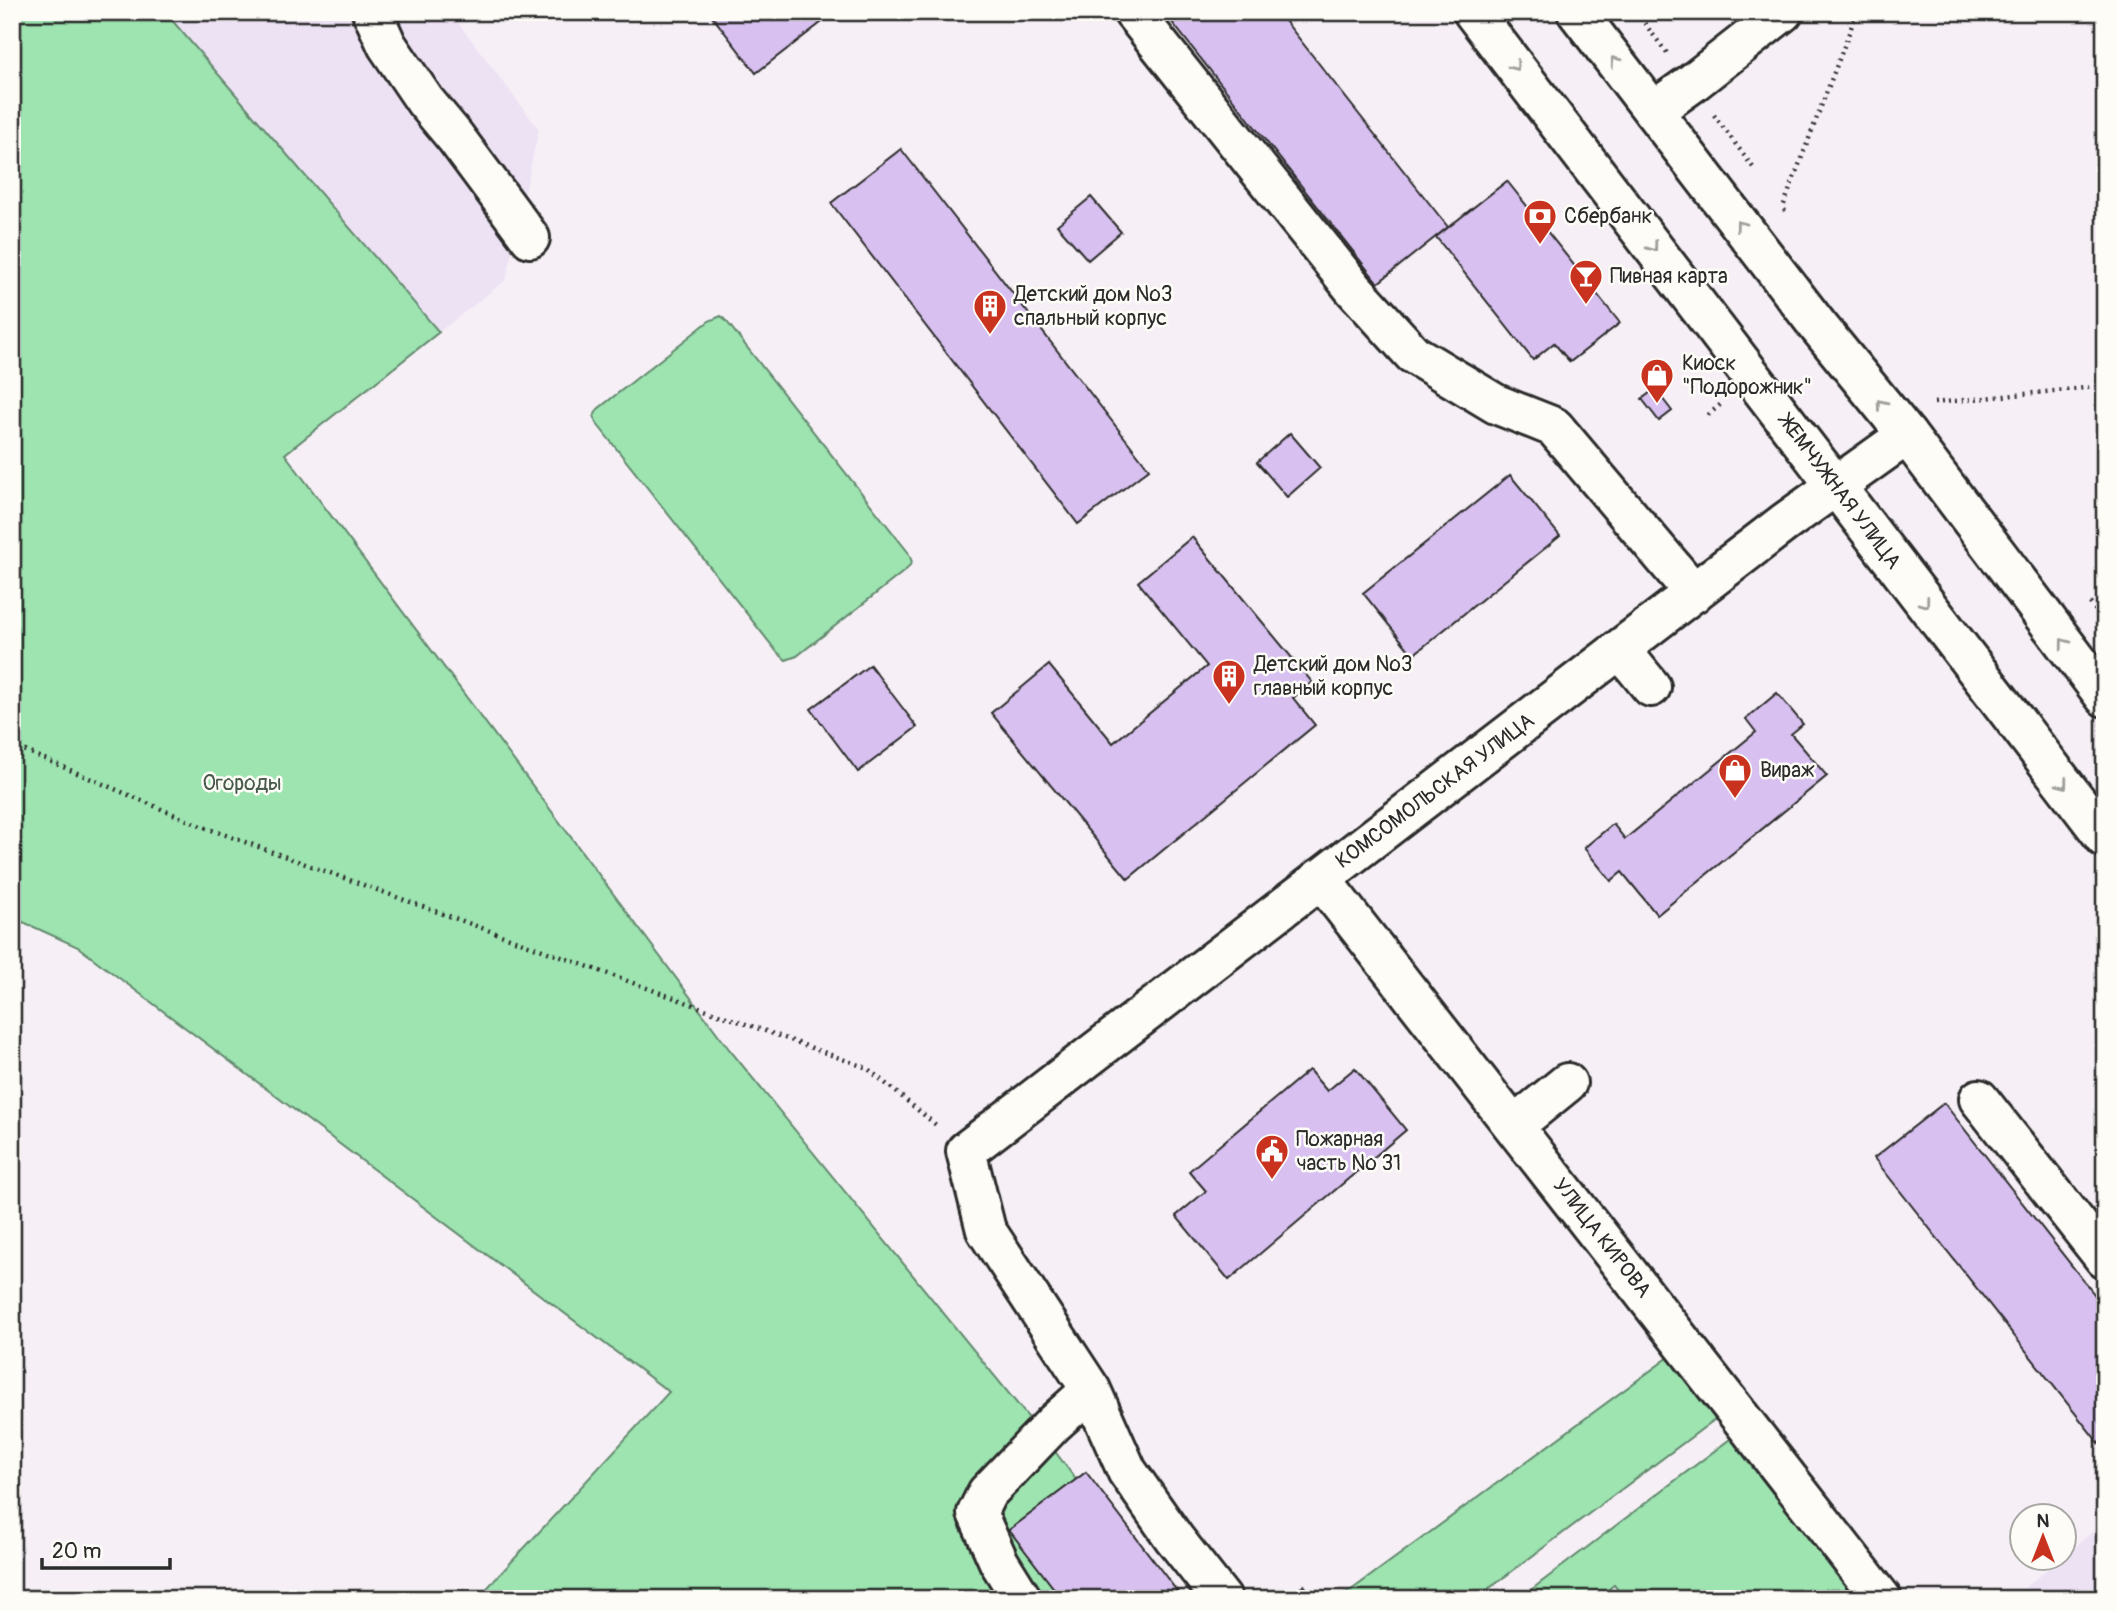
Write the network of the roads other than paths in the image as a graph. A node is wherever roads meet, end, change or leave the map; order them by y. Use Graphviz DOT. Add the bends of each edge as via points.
graph roads {
  1 [pos="372,12"];
  2 [pos="1133,12"];
  3 [pos="1473,12"];
  4 [pos="1577,12"];
  5 [pos="1783,12"];
  6 [pos="1653,111"];
  7 [pos="530,238"];
  8 [pos="1907,435"];
  9 [pos="1836,487"];
  10 [pos="1694,593"];
  11 [pos="1621,650"];
  12 [pos="1651,687"];
  13 [pos="2105,697"];
  14 [pos="2105,838"];
  15 [pos="1320,878"];
  16 [pos="1567,1083"];
  17 [pos="1979,1099"];
  18 [pos="1514,1126"];
  19 [pos="2105,1259"];
  20 [pos="1091,1390"];
  21 [pos="1022,1599"];
  22 [pos="1222,1599"];
  23 [pos="1882,1599"];
  1 -- 7 [label="street" via="387,45 425,101"];
  2 -- 10 [label="street" via="1354,289 1413,354 1496,404 1553,428"];
  3 -- 9 [label="street, ЖЕМЧУЖНАЯ УЛИЦА, one-way"];
  6 -- 4 [label="street, one-way"];
  5 -- 6 [label="street"];
  8 -- 6 [label="street, one-way"];
  8 -- 9 [label="street, КОМСОМОЛЬСКАЯ УЛИЦА"];
  13 -- 8 [label="street, one-way"];
  9 -- 10 [label="street, КОМСОМОЛЬСКАЯ УЛИЦА"];
  9 -- 14 [label="street, ЖЕМЧУЖНАЯ УЛИЦА, one-way"];
  10 -- 11 [label="street, КОМСОМОЛЬСКАЯ УЛИЦА"];
  11 -- 12 [label="street"];
  11 -- 15 [label="street, КОМСОМОЛЬСКАЯ УЛИЦА"];
  15 -- 18 [label="street, УЛИЦА КИРОВА"];
  15 -- 20 [label="street, КОМСОМОЛЬСКАЯ УЛИЦА" via="966,1151 986,1230"];
  16 -- 18 [label="street"];
  17 -- 19 [label="street"];
  18 -- 23 [label="street, УЛИЦА КИРОВА"];
  20 -- 21 [label="street" via="987,1493 977,1513"];
  20 -- 22 [label="street" via="1127,1471"];
}
